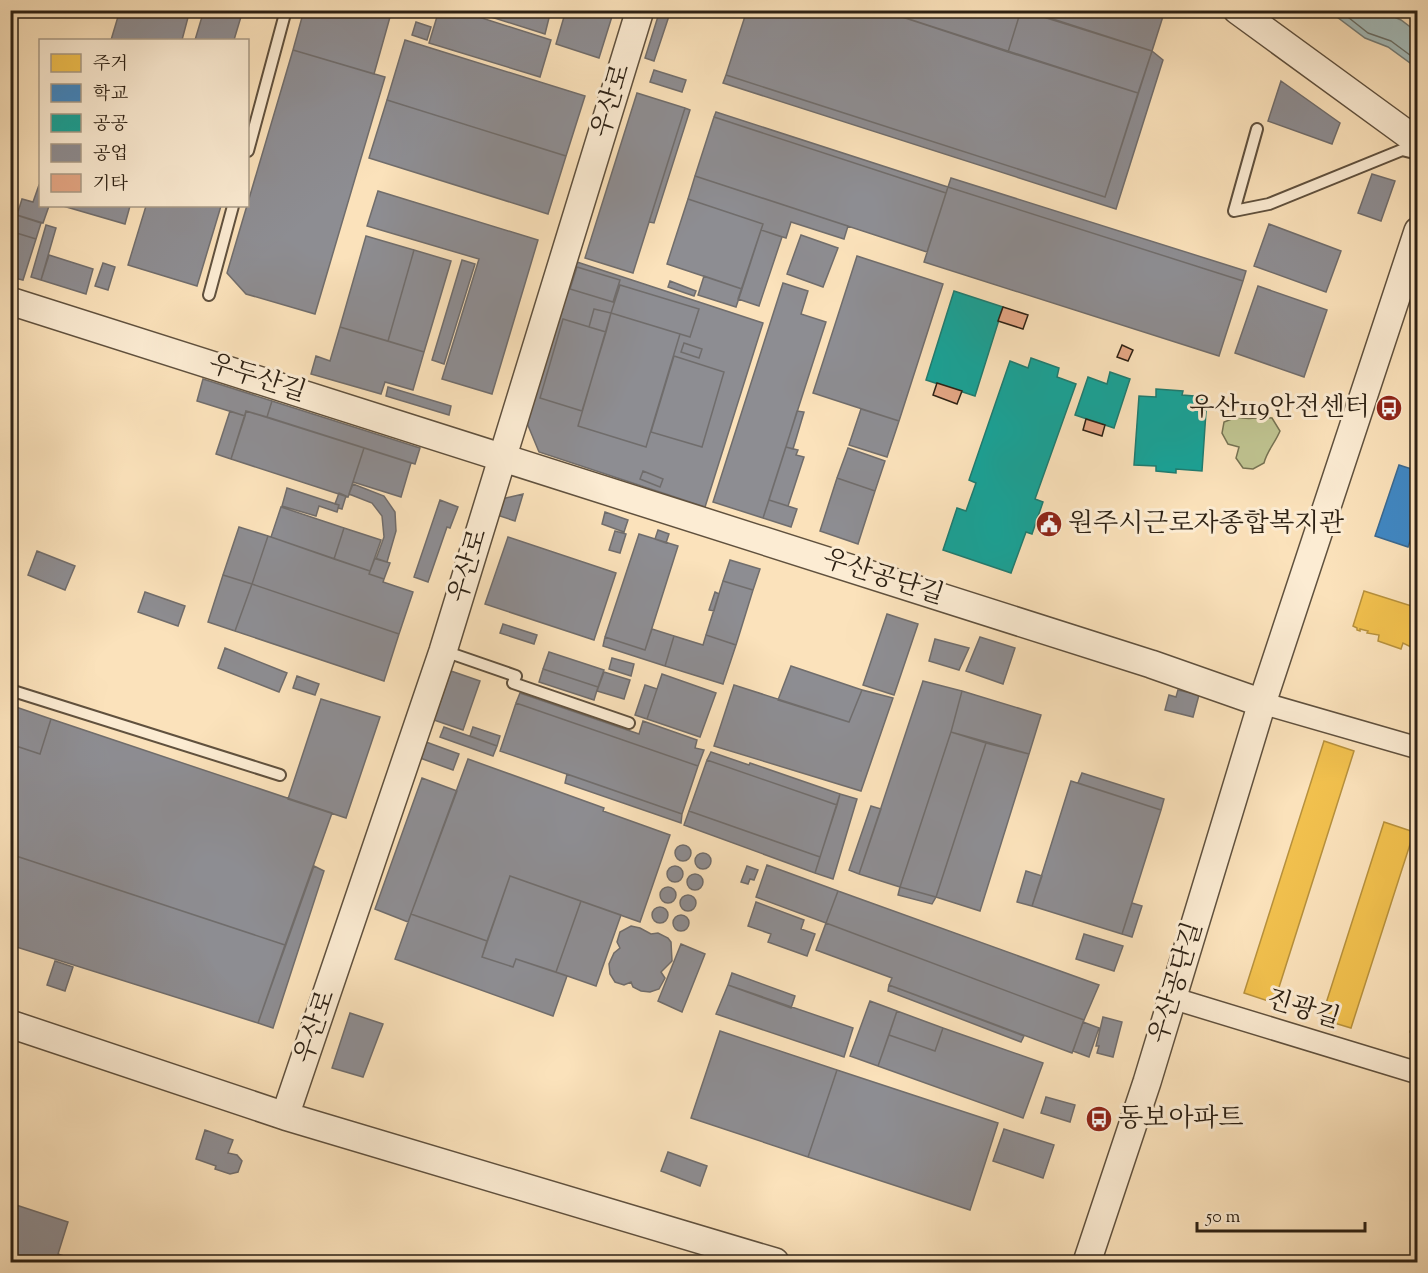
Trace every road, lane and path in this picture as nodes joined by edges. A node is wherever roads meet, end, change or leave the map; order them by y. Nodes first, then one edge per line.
1 (286, 10) edge
2 (640, 10) edge
3 (1237, 10) edge
4 (1257, 129) dead end
5 (1418, 142) edge
6 (249, 147) edge
7 (1418, 154) edge
8 (233, 207) edge
9 (1418, 231) edge
10 (209, 295) dead end
11 (10, 301) edge
12 (503, 456) junction
13 (443, 651) junction
14 (10, 690) edge
15 (1262, 703) junction
16 (629, 723) dead end
17 (1418, 748) edge
18 (280, 775) dead end
19 (1172, 998) junction
20 (10, 1024) edge
21 (1418, 1073) edge
22 (285, 1116) junction
23 (775, 1263) edge
24 (1087, 1263) edge

1 - 6 lane
2 - 12 street, 우산로
3 - 5 street
4 - 7 lane
8 - 10 lane
9 - 15 street, 우산공단길
11 - 12 street, 우두산길
12 - 13 street, 우산로
12 - 15 street, 우산공단길
13 - 16 lane
13 - 22 street, 우산로
14 - 18 lane
15 - 17 street
15 - 19 street, 우산공단길
19 - 21 street, 진광길
19 - 24 street, 우산공단길
20 - 22 street
22 - 23 street

